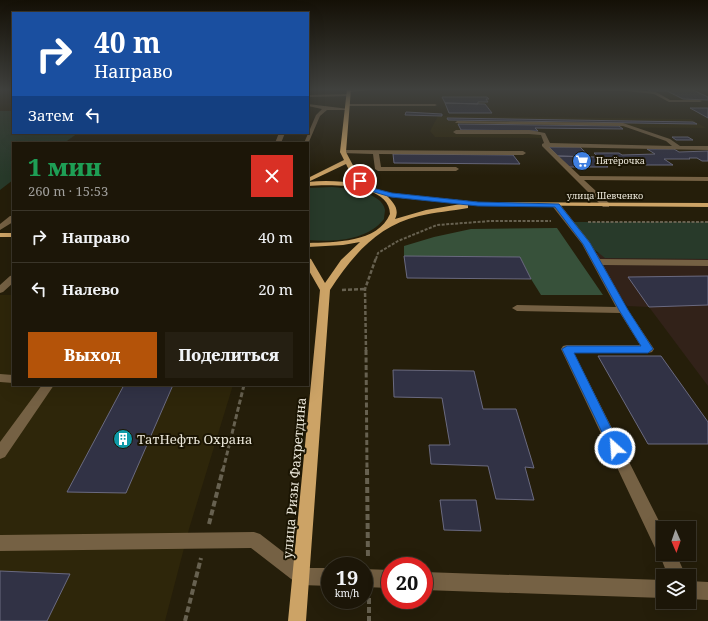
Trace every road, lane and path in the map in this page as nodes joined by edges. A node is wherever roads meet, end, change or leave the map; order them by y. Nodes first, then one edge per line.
1 (315, 118) edge
2 (346, 118) edge
3 (457, 122) dead end
4 (456, 132) dead end
5 (306, 142) edge
6 (548, 145) junction
7 (678, 147) junction
8 (708, 148) edge
9 (343, 152) junction
10 (376, 152) junction
11 (523, 153) dead end
12 (348, 161) junction
13 (456, 169) dead end
14 (577, 178) junction
15 (708, 179) edge
16 (309, 180) edge
17 (309, 184) edge
18 (366, 188) junction
19 (375, 191) junction
20 (478, 204) junction
21 (556, 205) junction
22 (606, 205) junction
23 (708, 206) edge
24 (12, 219) edge
25 (570, 222) junction
26 (708, 222) edge
27 (389, 224) junction
28 (0, 228) edge
29 (0, 235) edge
30 (12, 235) edge
31 (371, 236) junction
32 (309, 245) edge
33 (309, 262) edge
34 (597, 262) junction
35 (708, 263) edge
36 (12, 279) edge
37 (0, 290) edge
38 (325, 290) junction
39 (517, 308) dead end
40 (623, 310) junction
41 (0, 378) edge
42 (12, 379) edge
43 (47, 386) edge
44 (244, 386) edge
45 (0, 453) edge
46 (656, 532) edge
47 (205, 541) junction
48 (0, 543) edge
49 (366, 557) edge
50 (301, 576) junction
51 (321, 577) edge
52 (433, 581) edge
53 (656, 589) edge
54 (696, 590) edge
55 (708, 591) edge
56 (368, 609) edge
57 (185, 621) edge
58 (297, 621) edge
59 (369, 621) edge

1 - 5 street
2 - 9 main road
3 - 7 street
4 - 6 street
6 - 7 street
6 - 14 street
7 - 8 street
9 - 10 street
9 - 12 main road
10 - 11 street
10 - 13 street
12 - 16 main road
12 - 18 main road
14 - 15 street
14 - 22 street
17 - 18 main road
18 - 19 main road
19 - 20 main road
19 - 27 main road
20 - 21 main road, улица Шевченко
20 - 27 main road
21 - 22 main road, улица Шевченко
21 - 25 street
22 - 23 main road, улица Шевченко
24 - 28 street
25 - 26 path
25 - 34 street
25 - 49 path
27 - 31 main road
29 - 30 main road
31 - 32 main road
31 - 38 main road
33 - 38 main road
34 - 35 street
34 - 40 street
36 - 37 street
38 - 50 main road, улица Ризы Фахретдина
39 - 40 street
40 - 46 street
41 - 42 street
43 - 45 street
44 - 47 path
47 - 48 street
47 - 50 street
47 - 57 path
50 - 51 street
50 - 58 main road, улица Ризы Фахретдина
52 - 53 street
54 - 55 street
56 - 59 path

